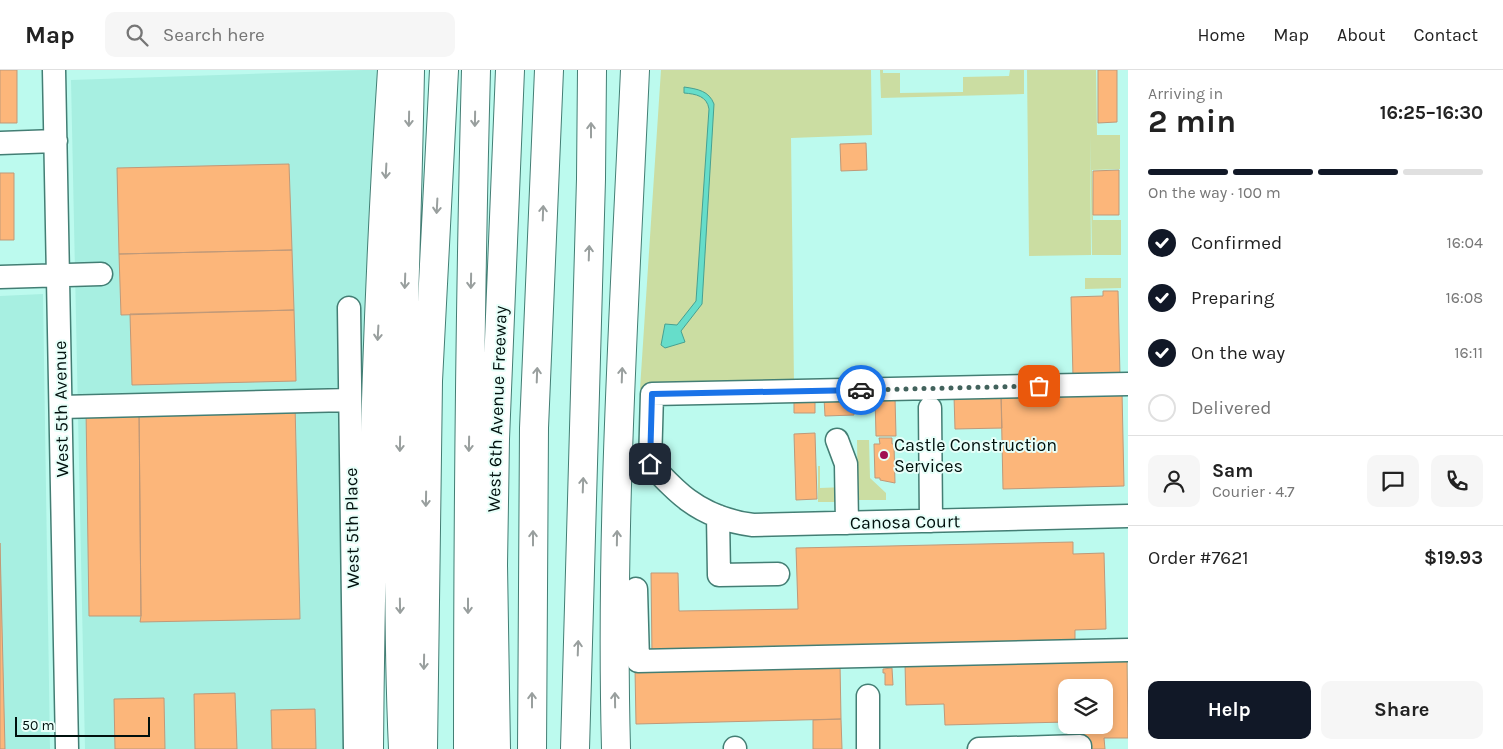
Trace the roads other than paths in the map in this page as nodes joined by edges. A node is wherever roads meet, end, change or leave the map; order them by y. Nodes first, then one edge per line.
1 (54, 70) edge
2 (392, 70) edge
3 (410, 70) edge
4 (444, 70) edge
5 (476, 70) edge
6 (510, 70) edge
7 (549, 70) edge
8 (592, 70) edge
9 (631, 70) edge
10 (635, 70) edge
11 (56, 141) junction
12 (0, 143) edge
13 (101, 274) dead end
14 (58, 275) junction
15 (0, 277) edge
16 (349, 308) dead end
17 (1128, 384) edge
18 (350, 400) junction
19 (61, 407) junction
20 (930, 408) dead end
21 (837, 440) dead end
22 (583, 459) junction
23 (718, 516) junction
24 (1128, 516) edge
25 (932, 521) junction
26 (847, 523) junction
27 (778, 574) dead end
28 (636, 589) dead end
29 (1128, 650) edge
30 (868, 696) dead end
31 (67, 749) edge
32 (355, 749) edge
33 (369, 749) edge
34 (403, 749) edge
35 (423, 749) edge
36 (468, 749) edge
37 (496, 749) edge
38 (532, 749) edge
39 (575, 749) edge
40 (616, 749) edge
41 (868, 749) edge
42 (978, 749) edge
43 (1080, 749) edge

1 - 11 street, West 5th Avenue
2 -> 33 highway
3 -> 34 highway
4 -> 35 highway
5 -> 36 highway
6 - 37 highway, West 6th Avenue Freeway
38 -> 7 highway
22 -> 8 highway
9 - 22 highway
40 -> 10 highway
11 - 12 street
11 - 14 street, West 5th Avenue
13 - 14 street
14 - 15 street
14 - 19 street, West 5th Avenue
16 - 18 street, West 5th Place
17 - 23 street, Canosa Court
18 - 19 street
18 - 32 street, West 5th Place
19 - 31 street, West 5th Avenue
20 - 25 street
21 - 26 street
39 -> 22 highway
23 - 26 street, Canosa Court
23 - 27 street
24 - 25 street, Canosa Court
25 - 26 street, Canosa Court
28 - 29 street
30 - 41 street
42 - 43 street

